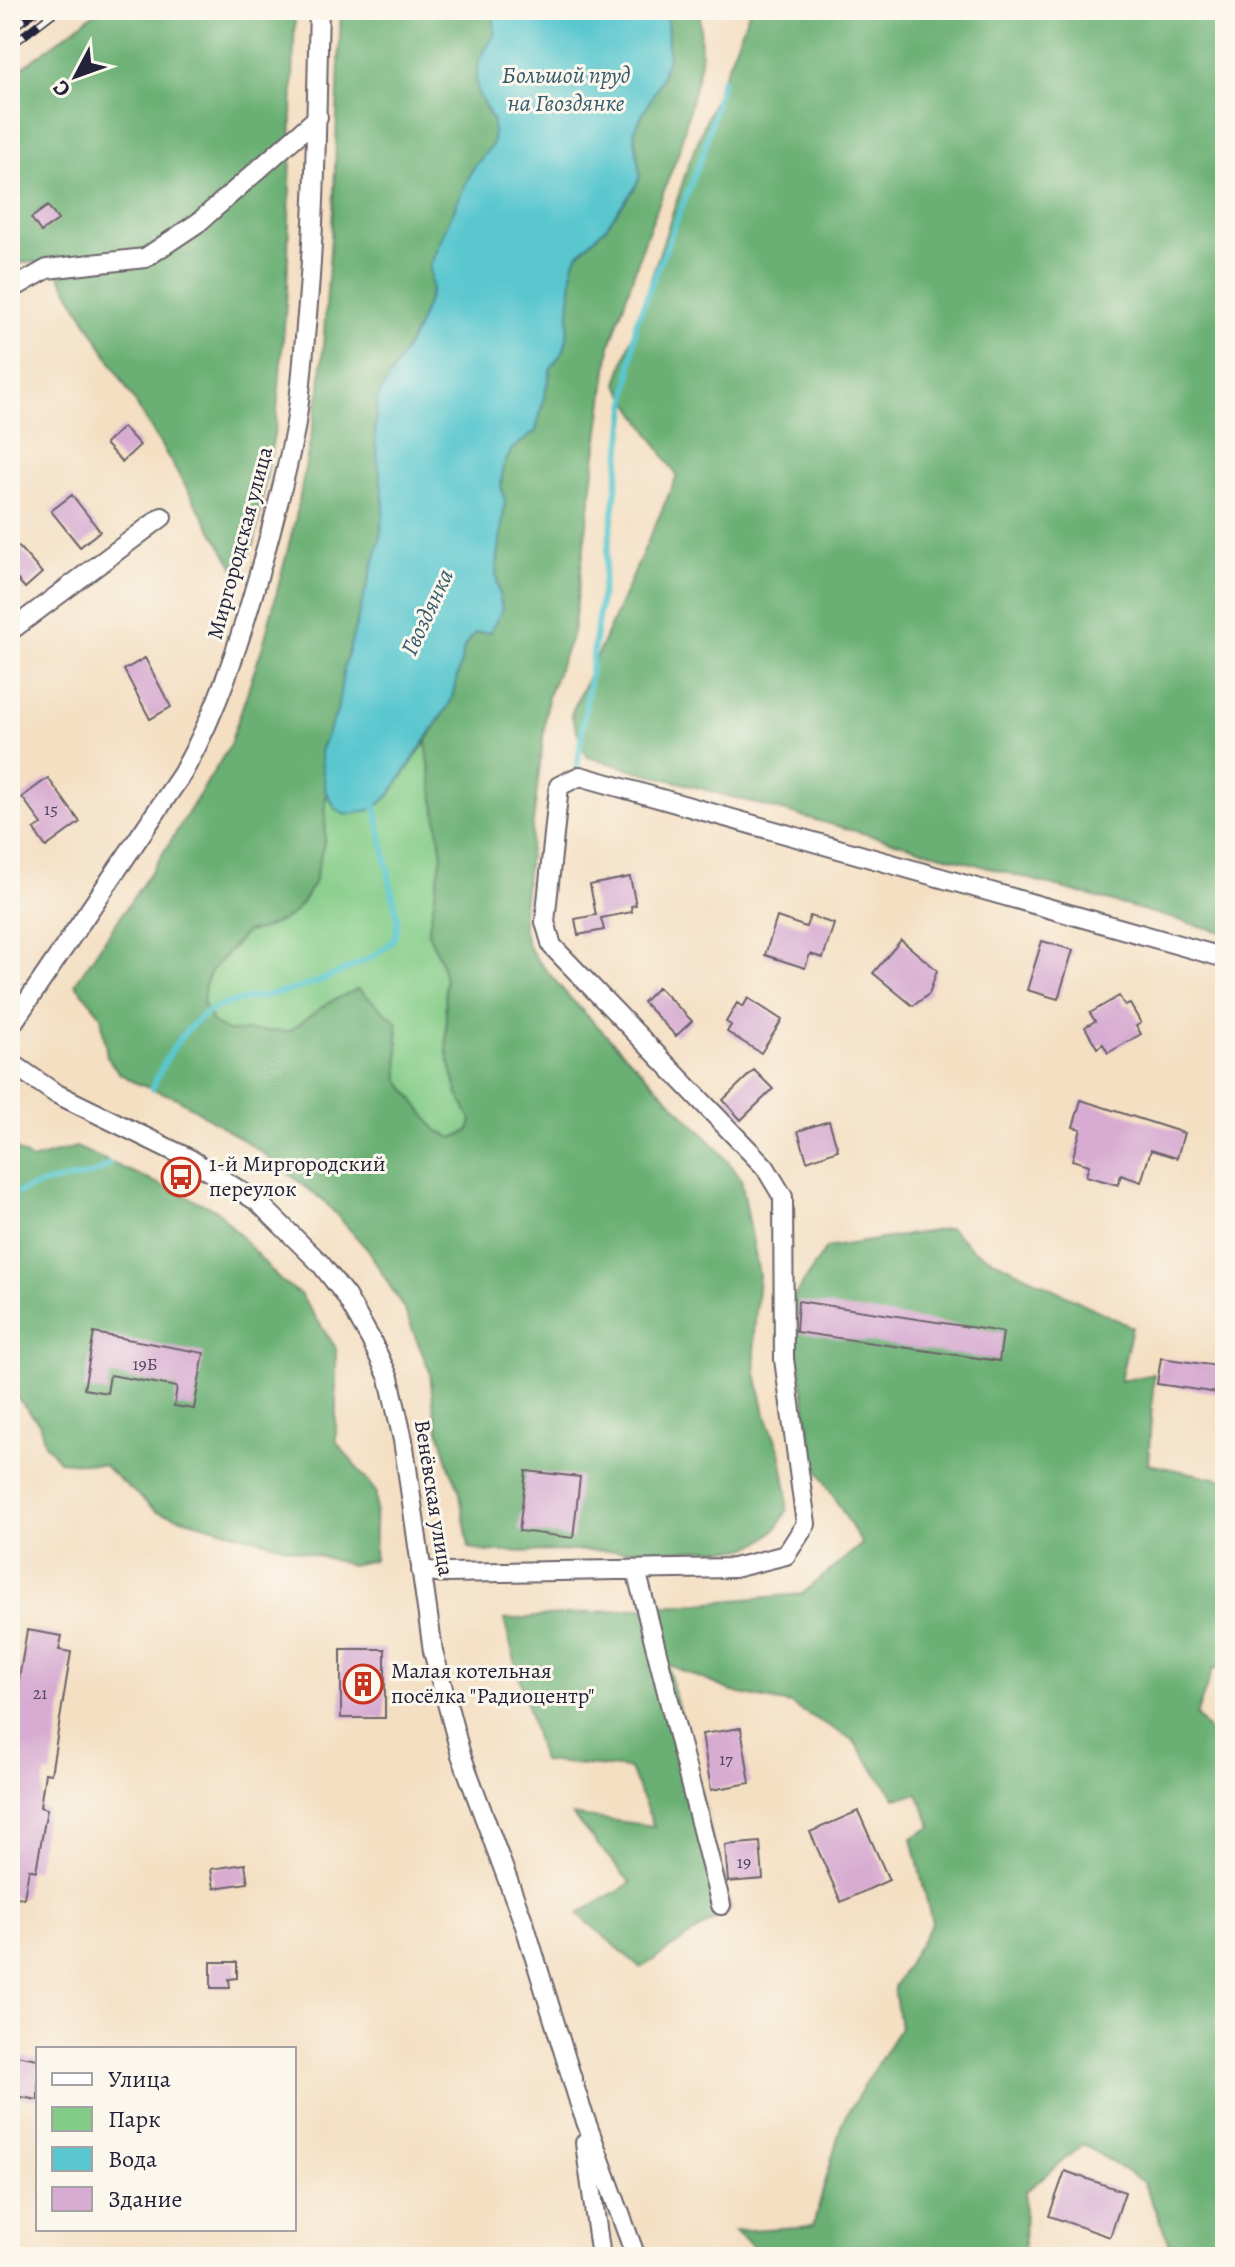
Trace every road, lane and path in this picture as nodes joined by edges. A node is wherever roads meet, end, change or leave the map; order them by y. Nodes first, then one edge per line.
1 (319, 10) edge
2 (318, 117) junction
3 (10, 290) edge
4 (162, 517) dead end
5 (10, 631) edge
6 (1225, 958) edge
7 (10, 1027) edge
8 (10, 1062) edge
9 (421, 1570) junction
10 (636, 1570) junction
11 (721, 1905) dead end
12 (581, 2108) junction
13 (601, 2257) edge
14 (636, 2257) edge

1 - 2 street, Миргородская улица
2 - 3 street
2 - 7 street, Миргородская улица
4 - 5 street
6 - 10 street
8 - 9 street, Венёвская улица
9 - 10 street
9 - 12 street, Венёвская улица
10 - 11 street
12 - 13 street, Венёвская улица
12 - 14 street, Венёвская улица

